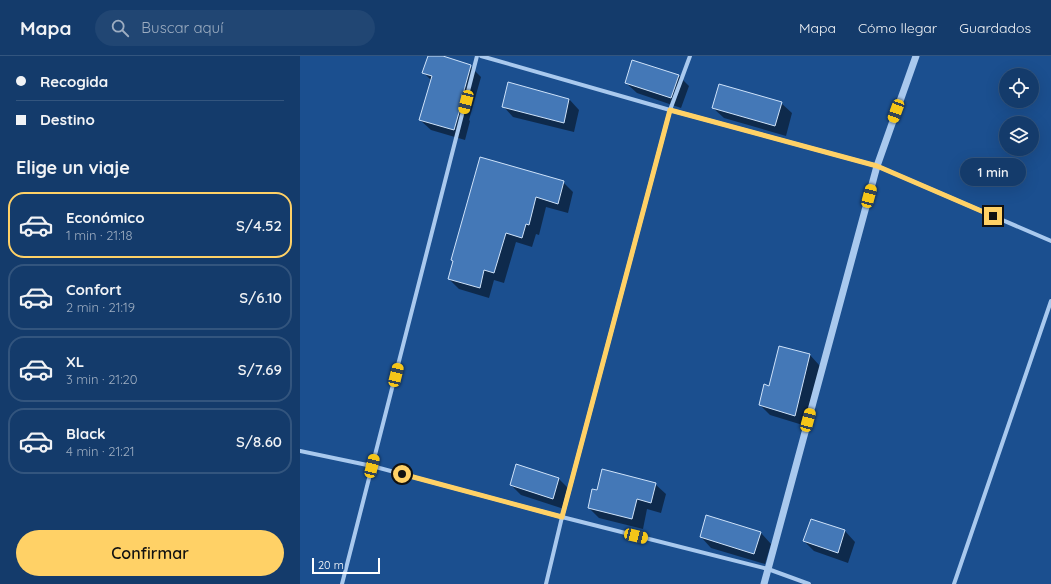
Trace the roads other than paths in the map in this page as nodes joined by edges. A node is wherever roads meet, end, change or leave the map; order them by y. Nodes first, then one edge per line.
1 (477, 56) edge
2 (481, 56) edge
3 (690, 56) edge
4 (916, 56) edge
5 (670, 110) junction
6 (877, 166) junction
7 (1051, 241) edge
8 (1051, 301) edge
9 (300, 451) edge
10 (372, 466) junction
11 (562, 517) junction
12 (768, 569) junction
13 (342, 584) edge
14 (546, 584) edge
15 (764, 584) edge
16 (809, 584) edge
17 (954, 584) edge

1 - 10 street
2 - 5 street
3 - 5 street
4 - 6 street
5 - 6 street
5 - 11 street
6 - 7 street
6 - 12 street
8 - 17 street
9 - 10 street
10 - 11 street
10 - 13 street
11 - 12 street
11 - 14 street
12 - 15 street
12 - 16 street

